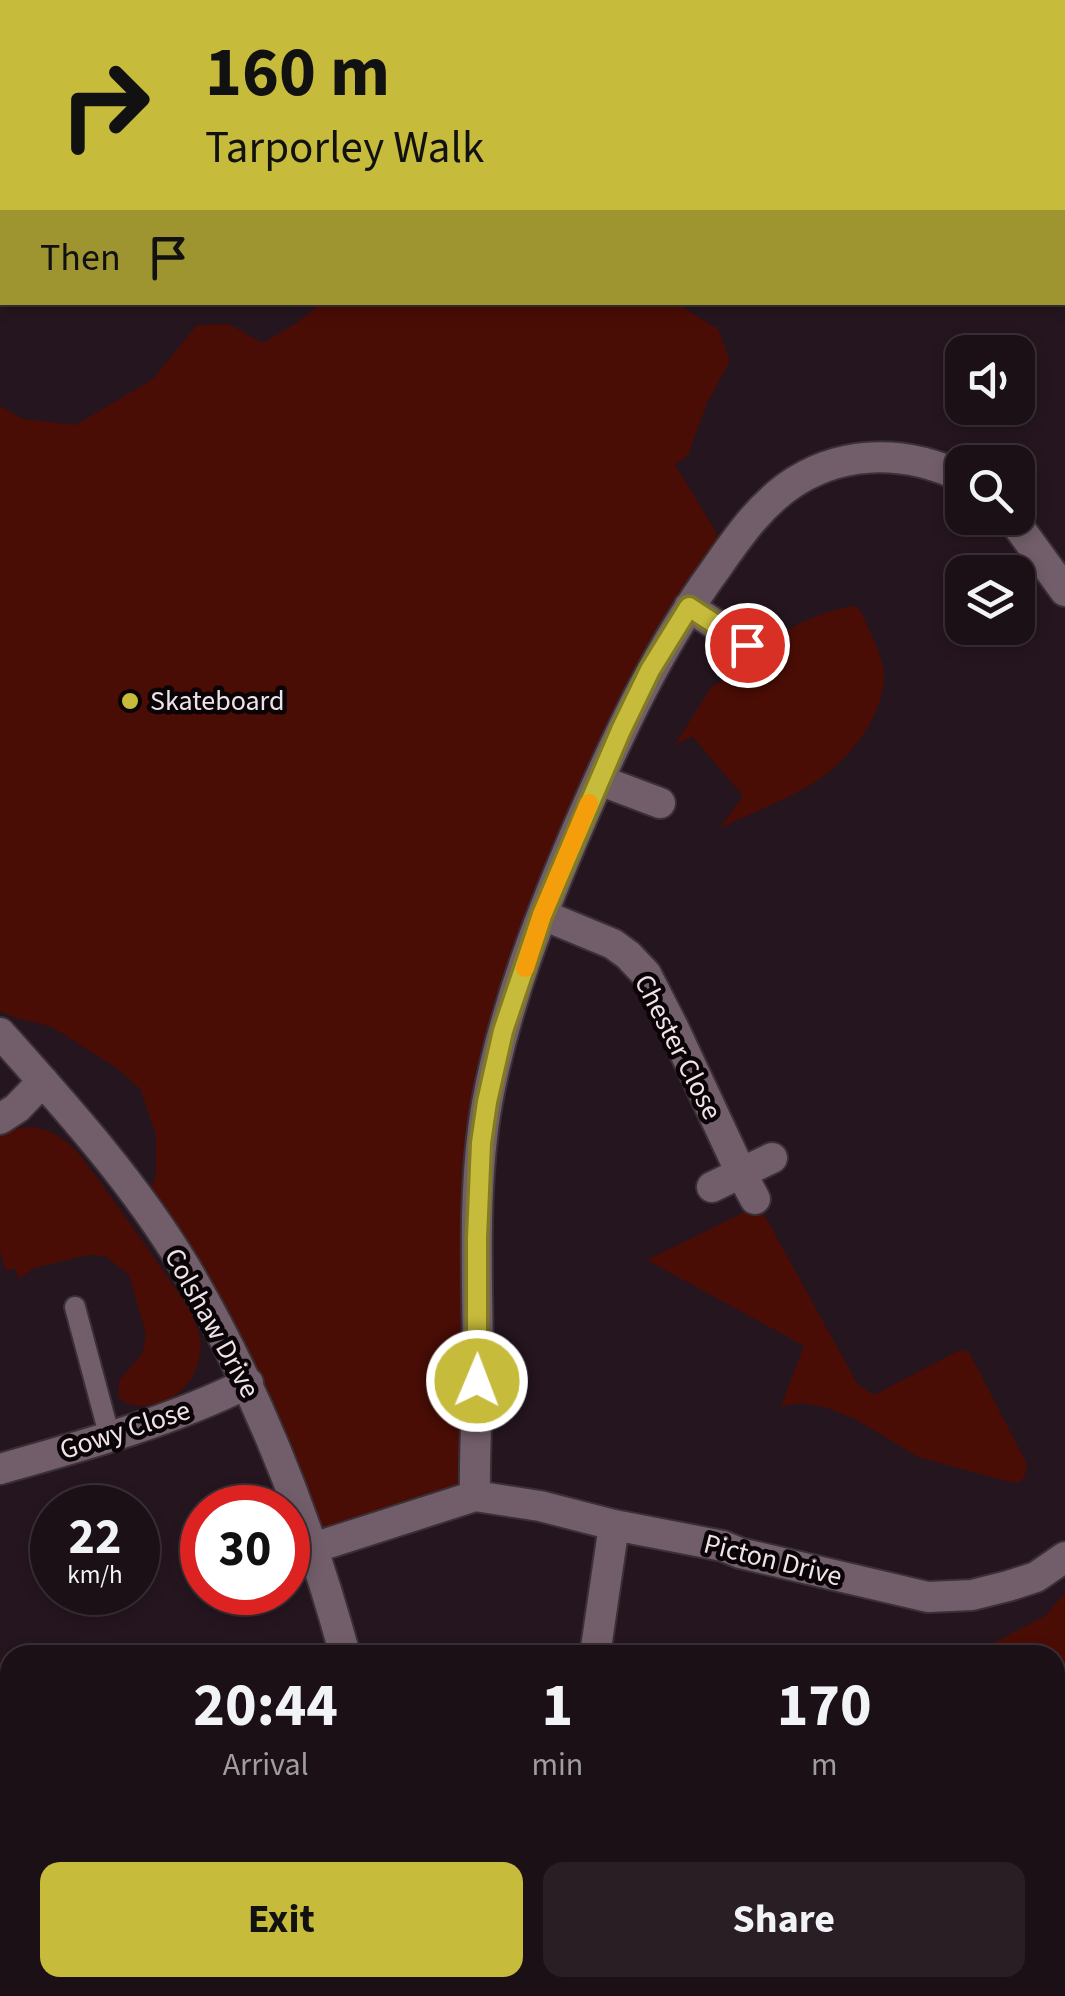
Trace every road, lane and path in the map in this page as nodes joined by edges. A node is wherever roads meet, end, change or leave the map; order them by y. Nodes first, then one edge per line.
1 (945, 470) edge
2 (1024, 535) edge
3 (1065, 591) edge
4 (689, 607) junction
5 (753, 648) dead end
6 (599, 780) junction
7 (660, 802) dead end
8 (542, 915) junction
9 (0, 1034) edge
10 (43, 1082) junction
11 (0, 1119) edge
12 (772, 1158) dead end
13 (748, 1186) junction
14 (712, 1187) dead end
15 (75, 1306) dead end
16 (248, 1383) junction
17 (110, 1438) junction
18 (0, 1470) edge
19 (474, 1496) junction
20 (614, 1525) junction
21 (312, 1548) junction
22 (1065, 1557) edge
23 (342, 1645) edge
24 (596, 1645) edge

1 - 4 street
2 - 3 street
4 - 5 street
4 - 6 street
6 - 7 street
6 - 8 street
8 - 13 street, Chester Close
8 - 19 street
9 - 10 street, Colshaw Drive
10 - 11 street
10 - 16 street, Colshaw Drive
12 - 13 street
13 - 14 street
15 - 17 lane
16 - 17 street, Gowy Close
16 - 21 street, Colshaw Drive
17 - 18 street, Gowy Close
19 - 20 street, Picton Drive
19 - 21 street, Picton Drive
20 - 22 street, Picton Drive
20 - 24 street
21 - 23 street, Colshaw Drive

